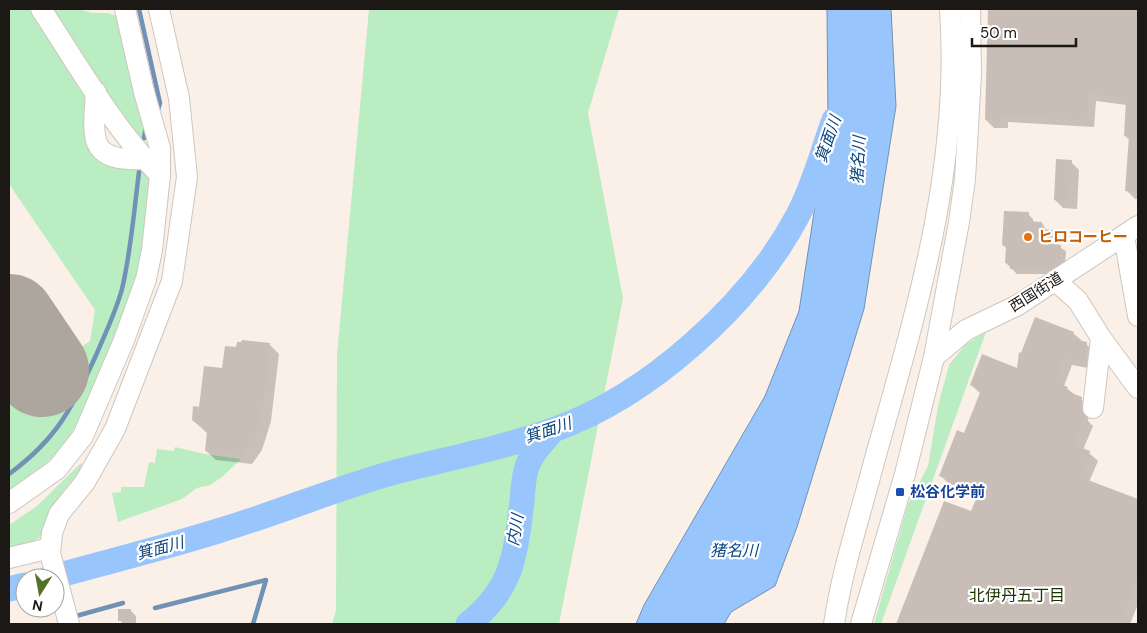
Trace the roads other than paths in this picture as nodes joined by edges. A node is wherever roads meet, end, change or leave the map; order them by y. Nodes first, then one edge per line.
1 (41, 9) edge
2 (125, 9) edge
3 (159, 9) edge
4 (950, 9) edge
5 (970, 9) edge
6 (96, 92) junction
7 (145, 159) junction
8 (160, 175) junction
9 (1131, 231) edge
10 (1056, 281) junction
11 (944, 303) junction
12 (1138, 316) edge
13 (966, 330) junction
14 (1101, 338) junction
15 (934, 357) junction
16 (1138, 388) edge
17 (1093, 408) dead end
18 (9, 503) edge
19 (50, 551) junction
20 (9, 558) edge
21 (70, 624) edge
22 (834, 624) edge
23 (862, 624) edge

1 - 6 street
2 - 8 street
3 - 19 street
4 - 22 street
5 - 11 street
6 - 7 street
6 - 7 street
7 - 8 street
8 - 18 street
9 - 10 street, 西国街道
9 - 12 street
10 - 13 street, 西国街道
10 - 14 street
11 - 13 street
11 - 15 street
13 - 15 street, 西国街道
14 - 16 street
14 - 17 street
15 - 23 street
19 - 20 street
19 - 21 street

